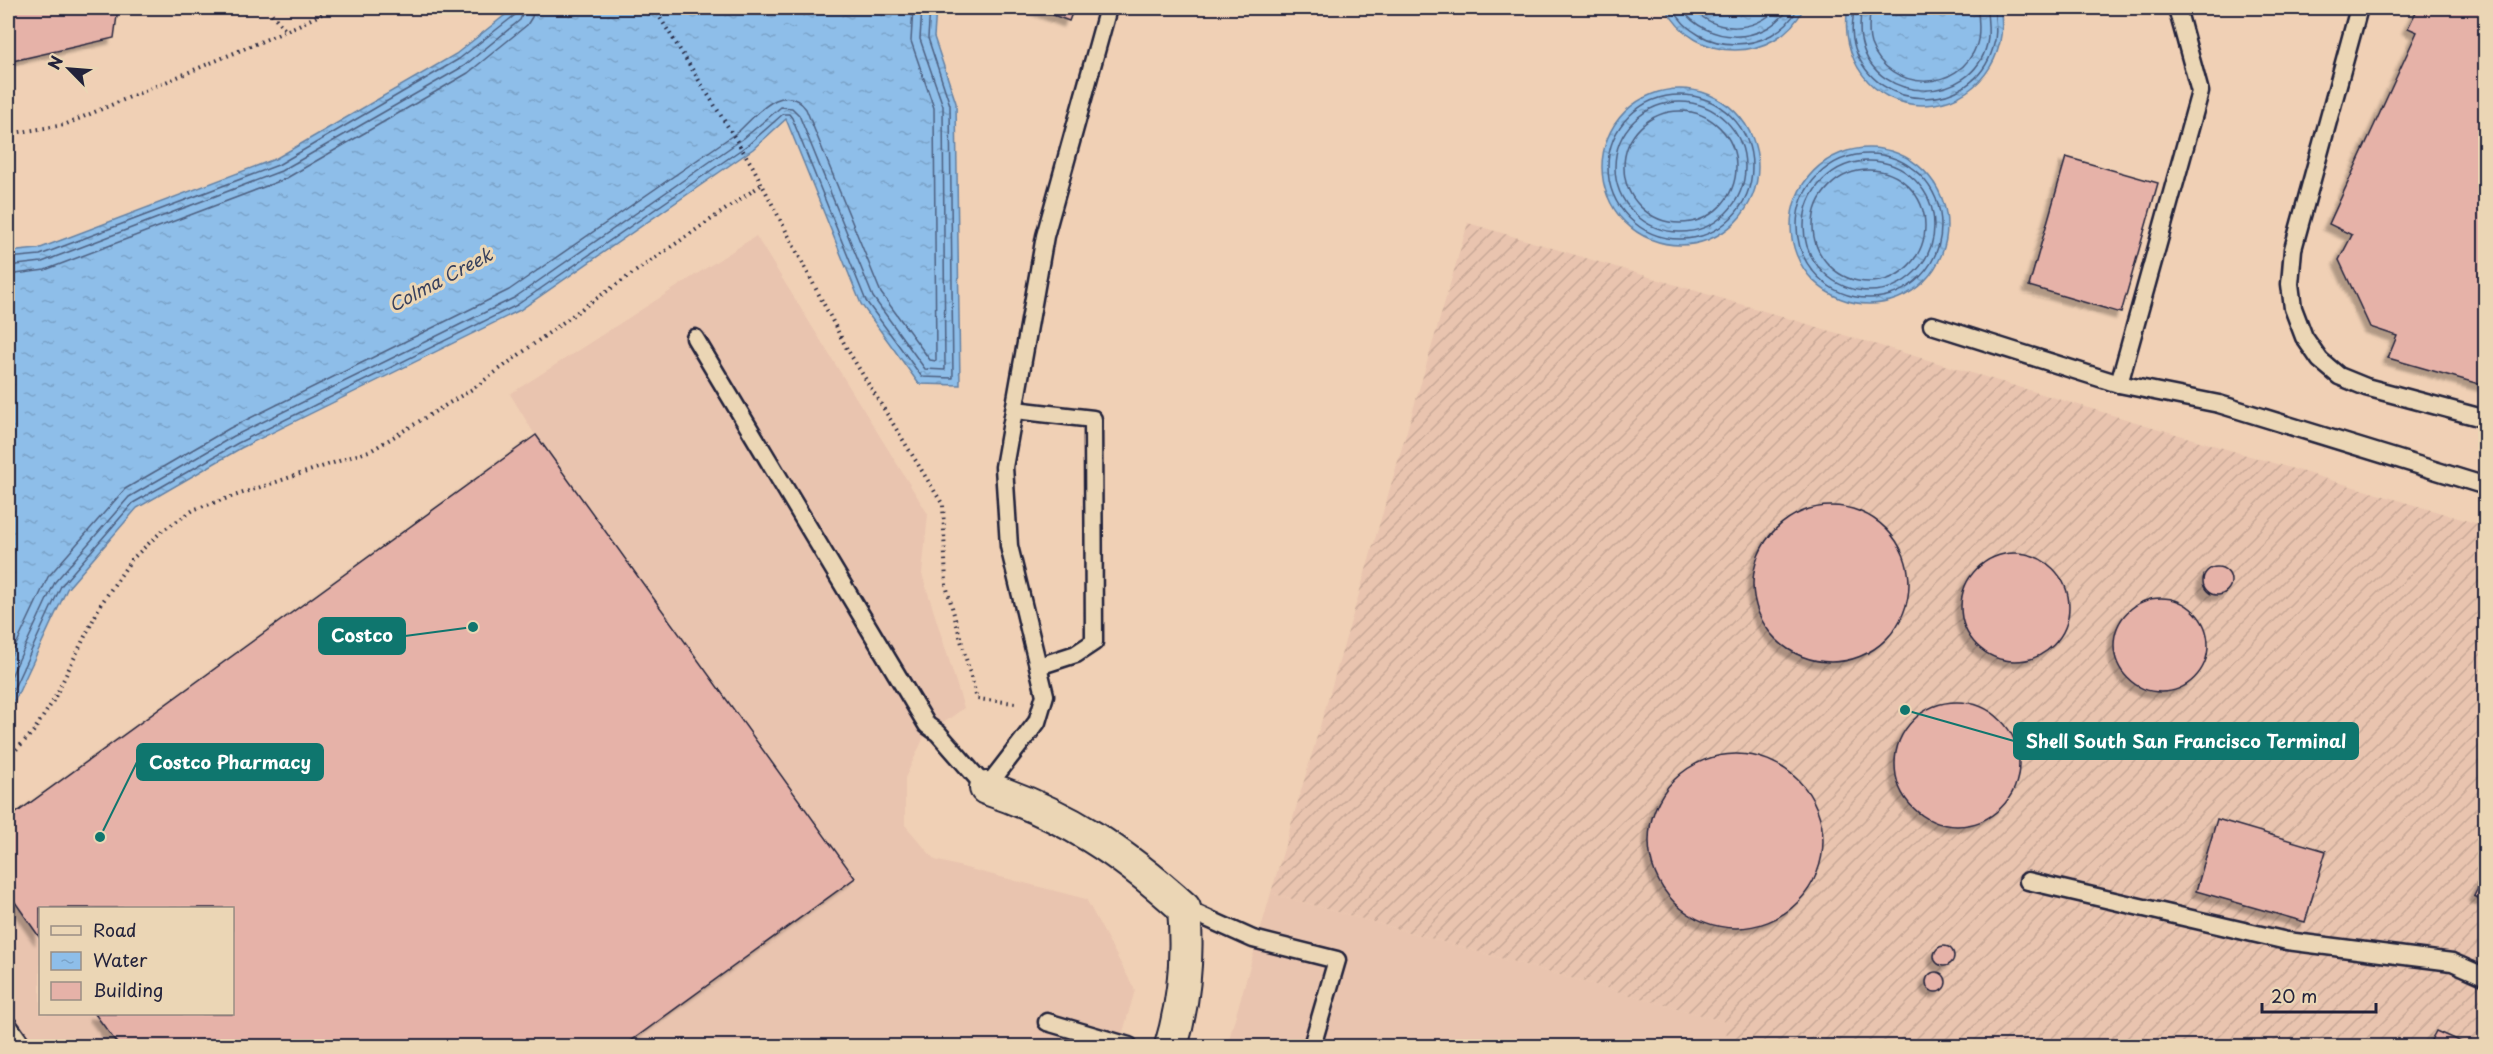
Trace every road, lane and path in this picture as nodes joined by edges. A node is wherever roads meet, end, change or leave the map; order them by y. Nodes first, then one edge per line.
1 (334, 8) edge
2 (654, 8) edge
3 (1108, 8) edge
4 (2176, 8) edge
5 (2359, 8) edge
6 (268, 9) dead end
7 (286, 31) junction
8 (8, 134) edge
9 (761, 185) junction
10 (1932, 325) dead end
11 (695, 338) dead end
12 (2119, 384) junction
13 (1015, 410) junction
14 (2486, 419) edge
15 (2486, 486) edge
16 (1040, 666) junction
17 (1021, 704) dead end
18 (8, 758) edge
19 (986, 788) junction
20 (2028, 881) dead end
21 (1184, 908) junction
22 (2486, 977) edge
23 (1047, 1022) dead end
24 (8, 1025) edge
25 (23, 1047) edge
26 (1130, 1047) edge
27 (1171, 1047) edge
28 (1312, 1047) edge

1 - 7 path
2 - 9 path
3 - 13 lane
4 - 12 lane
5 - 14 lane
6 - 7 path
7 - 8 path
9 - 17 path
9 - 18 path
10 - 12 lane
11 - 19 lane
12 - 15 lane
13 - 16 lane
13 - 16 lane
16 - 19 lane
19 - 21 street
20 - 22 lane
21 - 27 street
21 - 28 lane
23 - 26 lane
24 - 25 lane

